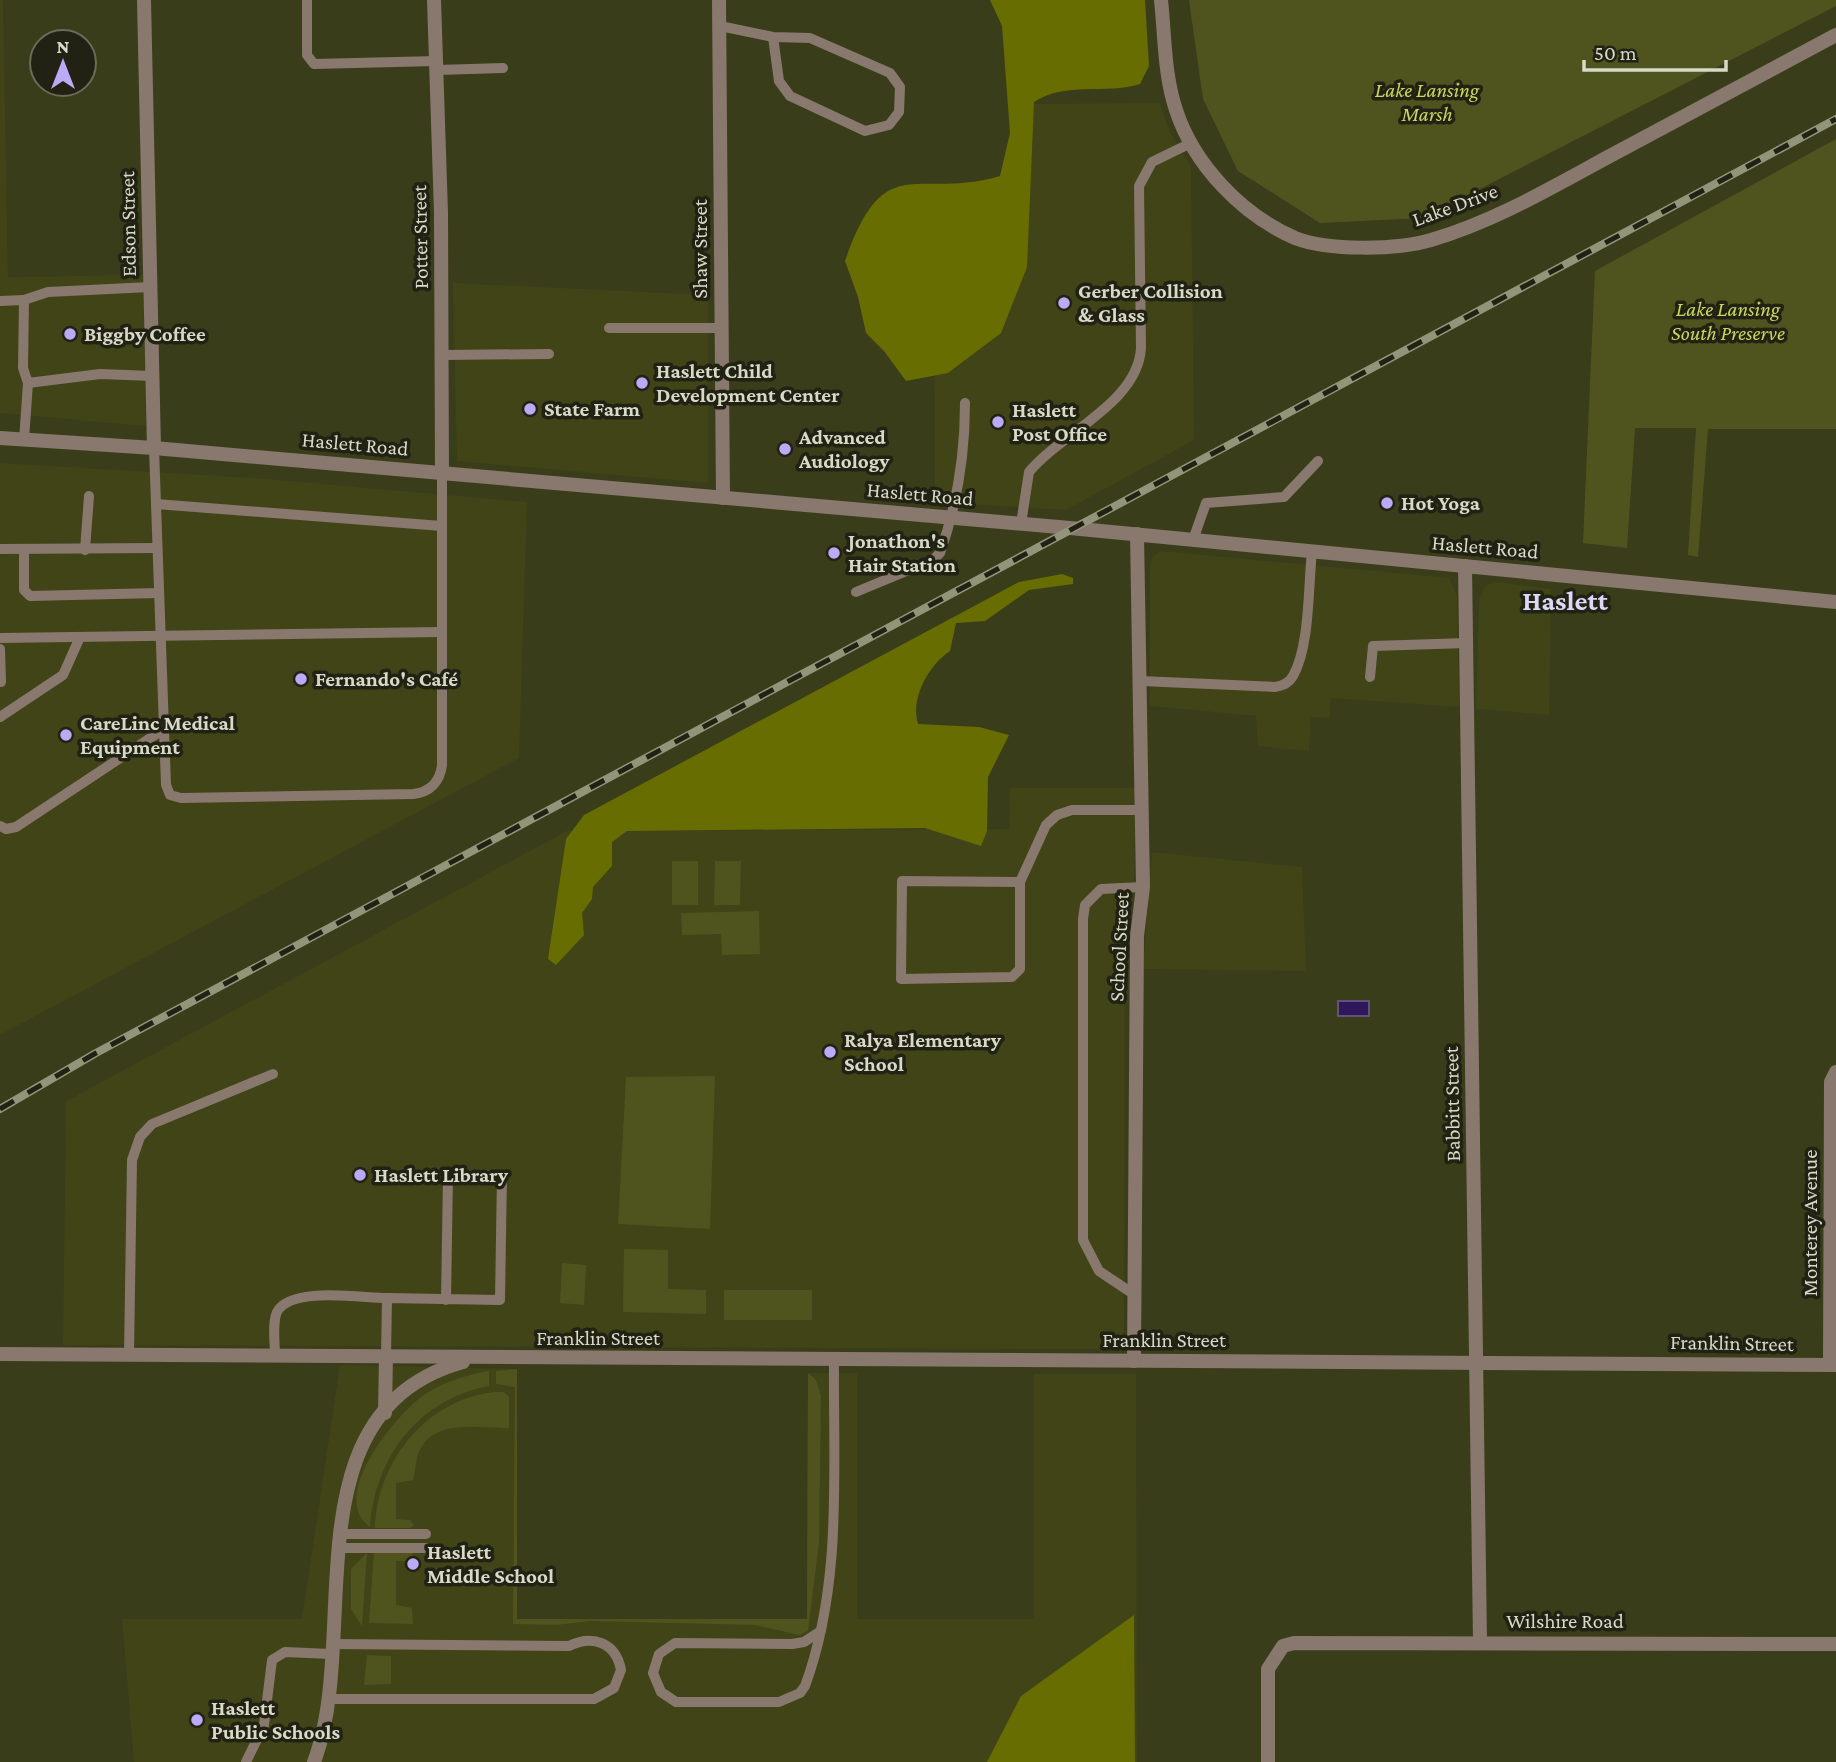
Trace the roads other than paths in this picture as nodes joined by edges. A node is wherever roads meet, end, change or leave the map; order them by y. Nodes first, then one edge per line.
1 (144, 0) edge
2 (307, 0) edge
3 (433, 0) edge
4 (719, 0) edge
5 (1161, 0) edge
6 (720, 26) junction
7 (1836, 35) edge
8 (773, 37) junction
9 (437, 65) junction
10 (503, 68) dead end
11 (1191, 143) junction
12 (150, 287) junction
13 (0, 300) edge
14 (24, 300) junction
15 (609, 328) dead end
16 (722, 328) junction
17 (550, 354) dead end
18 (443, 355) junction
19 (152, 376) junction
20 (28, 383) junction
21 (965, 403) dead end
22 (0, 438) edge
23 (24, 440) junction
24 (154, 448) junction
25 (1318, 461) dead end
26 (442, 473) junction
27 (89, 496) dead end
28 (723, 498) junction
29 (156, 504) junction
30 (950, 517) junction
31 (1021, 524) junction
32 (442, 526) junction
33 (1137, 534) junction
34 (1193, 540) junction
35 (158, 548) junction
36 (0, 549) edge
37 (85, 550) junction
38 (24, 551) junction
39 (1312, 552) junction
40 (1465, 566) junction
41 (856, 592) dead end
42 (159, 593) junction
43 (1836, 602) edge
44 (442, 632) junction
45 (160, 636) junction
46 (80, 637) junction
47 (0, 638) edge
48 (1467, 643) junction
49 (0, 649) edge
50 (1370, 677) dead end
51 (1141, 681) junction
52 (1, 682) edge
53 (0, 717) edge
54 (164, 729) junction
55 (1143, 810) junction
56 (0, 826) edge
57 (1020, 882) junction
58 (1143, 887) junction
59 (273, 1074) dead end
60 (1834, 1077) edge
61 (1135, 1295) junction
62 (387, 1298) junction
63 (446, 1300) junction
64 (0, 1354) edge
65 (129, 1355) junction
66 (275, 1356) junction
67 (386, 1356) junction
68 (493, 1358) junction
69 (834, 1361) junction
70 (1134, 1361) junction
71 (1475, 1361) junction
72 (1833, 1365) edge
73 (385, 1413) junction
74 (426, 1534) dead end
75 (339, 1541) junction
76 (426, 1548) dead end
77 (821, 1631) junction
78 (1480, 1642) junction
79 (1836, 1644) edge
80 (331, 1649) junction
81 (328, 1699) junction
82 (246, 1762) edge
83 (314, 1762) edge
84 (1268, 1762) edge

1 - 12 street, Edson Street
2 - 9 lane
3 - 9 street, Potter Street
4 - 6 street, Shaw Street
5 - 11 street, Lake Drive
6 - 8 lane
6 - 16 street, Shaw Street
7 - 11 street, Lake Drive
8 - 8 lane
9 - 10 lane
9 - 18 street, Potter Street
11 - 31 lane
12 - 14 lane
12 - 19 street, Edson Street
13 - 14 lane
14 - 20 lane
15 - 16 lane
16 - 28 street, Shaw Street
17 - 18 lane
18 - 26 street, Potter Street
19 - 20 lane
19 - 24 street, Edson Street
20 - 23 lane
21 - 30 lane
22 - 23 street, Haslett Road
23 - 24 street, Haslett Road
24 - 26 street, Haslett Road
24 - 29 lane
25 - 34 lane
26 - 28 street, Haslett Road
26 - 32 lane
27 - 37 lane
28 - 30 street, Haslett Road
29 - 32 lane
29 - 35 lane
30 - 31 street, Haslett Road
30 - 41 lane
31 - 33 street, Haslett Road
32 - 44 lane
33 - 34 street, Haslett Road
33 - 51 street, School Street
34 - 39 street, Haslett Road
35 - 37 lane
35 - 42 lane
36 - 38 lane
37 - 38 lane
38 - 42 lane
39 - 40 street, Haslett Road
39 - 51 lane
40 - 43 street, Haslett Road
40 - 48 street, Babbitt Street
42 - 45 lane
44 - 45 lane
44 - 54 lane
45 - 46 lane
45 - 54 lane
46 - 47 lane
46 - 53 lane
48 - 50 lane
48 - 71 street, Babbitt Street
49 - 52 lane
51 - 55 street, School Street
54 - 56 lane
55 - 57 lane
55 - 58 street, School Street
57 - 57 lane
58 - 61 street, School Street
58 - 61 lane
59 - 65 lane
60 - 72 street, Monterey Avenue
61 - 70 street, School Street
62 - 63 lane
62 - 66 lane
62 - 67 lane
63 - 63 lane
64 - 65 street, Franklin Street
65 - 66 street, Franklin Street
66 - 67 street, Franklin Street
67 - 68 street, Franklin Street
67 - 73 street
68 - 69 street, Franklin Street
68 - 73 street, Franklin Street
69 - 70 street, Franklin Street
69 - 77 lane
70 - 71 street, Franklin Street
71 - 72 street, Franklin Street
71 - 78 street, Babbitt Street
73 - 75 street, Franklin Street
74 - 75 lane
75 - 76 lane
75 - 80 street, Franklin Street
77 - 77 lane
78 - 79 street, Wilshire Road
78 - 84 street, Wilshire Road
80 - 81 street, Franklin Street
80 - 81 lane
80 - 82 lane
81 - 83 street, Franklin Street

